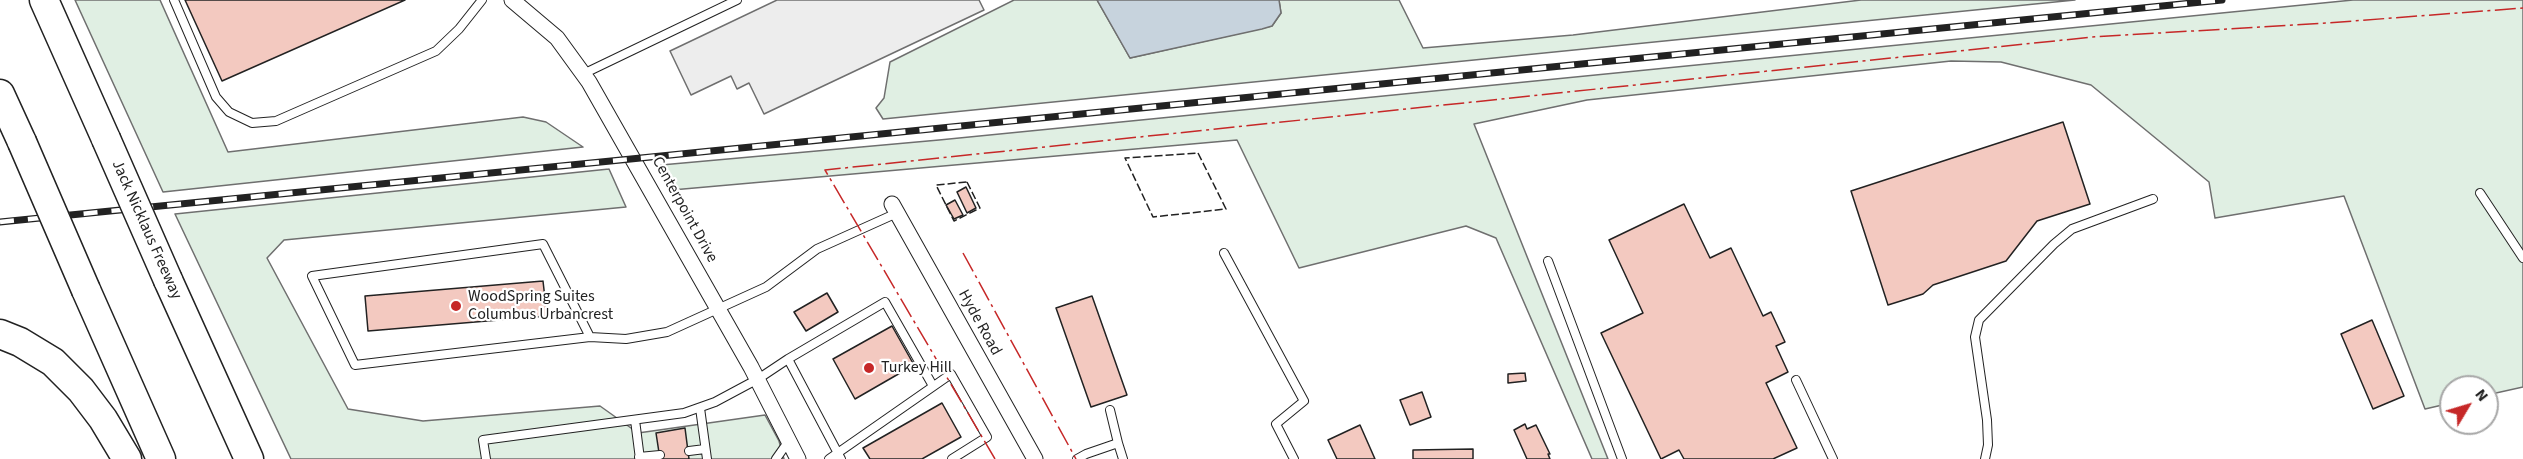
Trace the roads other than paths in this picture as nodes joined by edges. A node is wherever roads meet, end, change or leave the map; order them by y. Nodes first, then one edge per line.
1 (44, 0) edge
2 (174, 0) edge
3 (483, 0) edge
4 (512, 0) edge
5 (737, 0) edge
6 (584, 74) junction
7 (0, 94) edge
8 (2480, 194) dead end
9 (2153, 199) dead end
10 (895, 208) joint
11 (1224, 253) dead end
12 (2523, 258) edge
13 (1548, 261) dead end
14 (719, 308) junction
15 (0, 334) edge
16 (590, 337) junction
17 (788, 359) junction
18 (758, 379) junction
19 (1796, 380) dead end
20 (933, 386) junction
21 (699, 408) junction
22 (1110, 410) dead end
23 (634, 420) junction
24 (789, 440) junction
25 (1118, 443) junction
26 (705, 449) junction
27 (689, 451) dead end
28 (660, 455) dead end
29 (839, 456) edge
30 (640, 458) edge
31 (127, 459) edge
32 (161, 459) edge
33 (249, 459) edge
34 (486, 459) edge
35 (707, 459) edge
36 (776, 459) edge
37 (798, 459) edge
38 (829, 459) edge
39 (951, 459) edge
40 (1035, 459) edge
41 (1077, 459) edge
42 (1123, 459) edge
43 (1294, 459) edge
44 (1622, 459) edge
45 (1833, 459) edge
46 (1985, 459) edge

1 - 33 highway, Jack Nicklaus Freeway, bridge
2 - 3 lane
4 - 6 street, Centerpoint Drive
5 - 6 lane
6 - 14 street, Centerpoint Drive
7 - 32 highway, bridge
8 - 12 lane
9 - 46 lane
10 - 14 lane
10 - 40 street, Hyde Road
11 - 43 lane
13 - 44 lane
14 - 16 lane
14 - 18 street, Centerpoint Drive
15 - 31 highway
16 - 16 lane
17 - 18 lane
17 - 20 lane
17 - 29 lane
18 - 21 lane
18 - 24 street, Centerpoint Drive
19 - 45 lane
20 - 29 lane
20 - 39 lane
21 - 23 lane
21 - 26 lane
22 - 25 lane
23 - 30 lane
23 - 34 lane
24 - 36 lane
24 - 37 street, Centerpoint Drive
25 - 41 lane
25 - 42 lane
26 - 27 lane
26 - 35 lane
28 - 30 lane
29 - 38 lane

